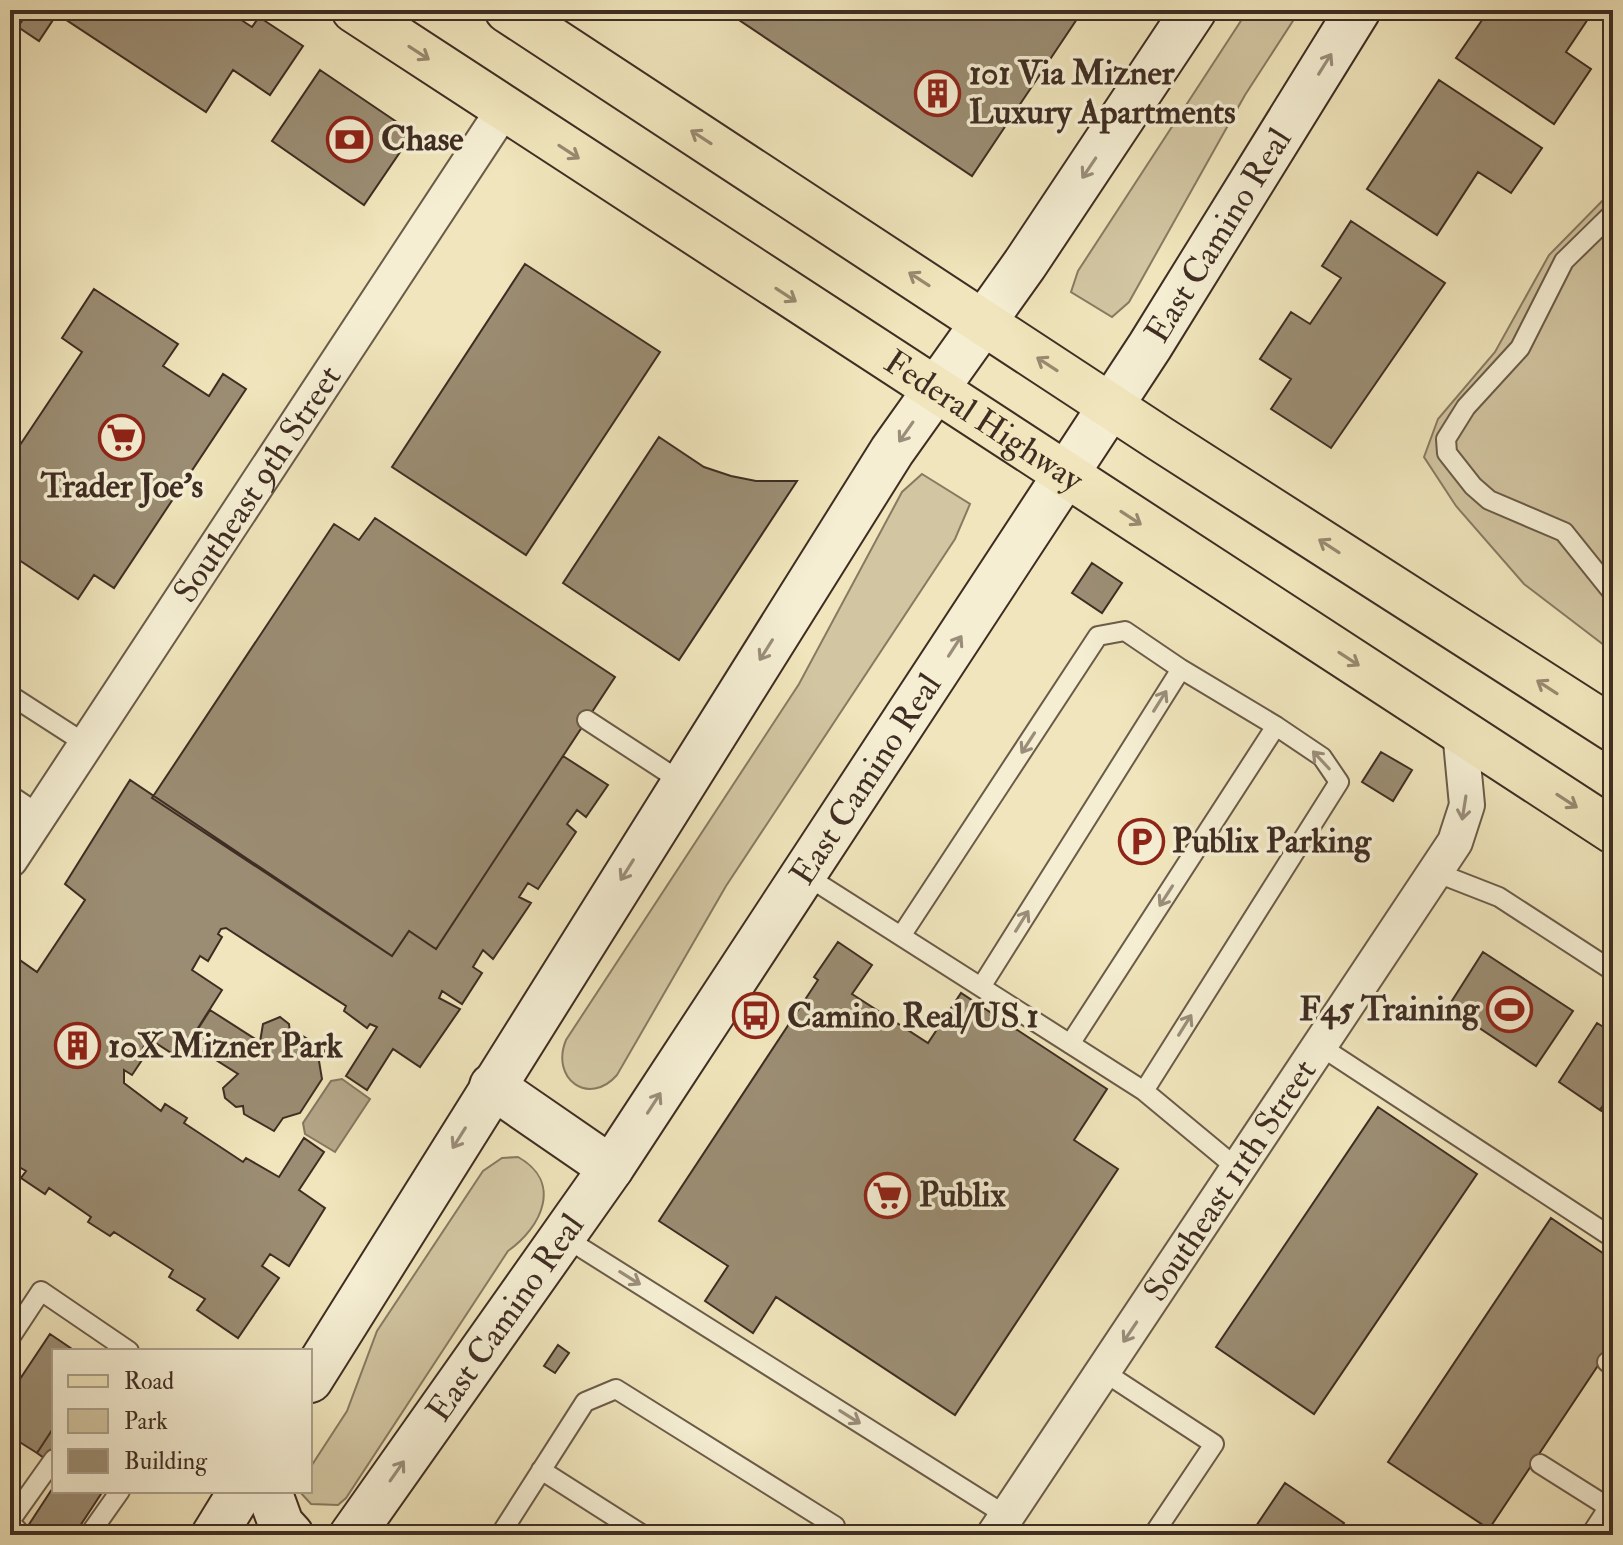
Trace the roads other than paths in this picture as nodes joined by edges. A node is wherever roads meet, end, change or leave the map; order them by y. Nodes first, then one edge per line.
1 (354, 10) edge
2 (507, 10) edge
3 (1194, 10) edge
4 (1358, 10) edge
5 (504, 109) junction
6 (1613, 213) edge
7 (984, 322) junction
8 (935, 392) junction
9 (1111, 406) junction
10 (1065, 476) junction
11 (1613, 593) edge
12 (1181, 669) junction
13 (10, 695) edge
14 (587, 720) dead end
15 (1276, 726) junction
16 (1613, 729) edge
17 (1460, 731) junction
18 (86, 744) junction
19 (682, 782) junction
20 (10, 795) edge
21 (40, 815) junction
22 (1613, 831) edge
23 (10, 860) edge
24 (1435, 872) junction
25 (805, 875) junction
26 (901, 936) junction
27 (1613, 971) edge
28 (981, 987) junction
29 (1070, 1044) junction
30 (1320, 1046) junction
31 (492, 1086) junction
32 (1144, 1091) junction
33 (611, 1168) junction
34 (1238, 1169) junction
35 (564, 1237) junction
36 (1613, 1238) edge
37 (10, 1338) edge
38 (126, 1349) edge
39 (1104, 1372) junction
40 (312, 1377) edge
41 (1540, 1464) dead end
42 (52, 1466) edge
43 (541, 1470) junction
44 (46, 1487) edge
45 (118, 1493) edge
46 (270, 1493) edge
47 (1613, 1512) edge
48 (10, 1522) edge
49 (91, 1523) edge
50 (1001, 1525) edge
51 (22, 1535) edge
52 (291, 1535) edge
53 (352, 1535) edge
54 (500, 1535) edge
55 (643, 1535) edge
56 (837, 1535) edge
57 (1153, 1535) edge
58 (1600, 1535) edge

1 -> 5 main road, Federal Highway
7 -> 2 main road
3 -> 7 street
9 -> 4 street, East Camino Real
5 -> 8 main road, Federal Highway
5 - 18 street, Southeast 9th Street
6 - 11 lane
7 - 8 street
9 -> 7 main road
8 - 10 main road, Federal Highway
8 -> 19 street
9 - 10 street, East Camino Real
16 -> 9 main road
10 -> 17 main road, Federal Highway
25 -> 10 street, East Camino Real
12 - 15 lane
12 -> 26 lane
28 -> 12 lane
13 - 18 lane
14 - 19 lane
15 -> 29 lane
32 -> 15 lane
17 -> 22 main road, Federal Highway
17 -> 24 street, Southeast 11th Street
18 - 21 street, Southeast 9th Street
19 -> 31 street
20 - 21 lane
21 - 23 street, Southeast 9th Street
24 - 27 lane
24 - 30 street, Southeast 11th Street
25 - 26 lane
33 -> 25 street, East Camino Real
26 - 28 lane
28 - 29 lane
29 - 32 lane
30 - 34 street, Southeast 11th Street
30 - 36 lane
31 - 33 street
31 -> 40 street
32 - 34 lane
33 - 35 street, East Camino Real
34 -> 39 street, Southeast 11th Street
35 -> 50 lane
53 -> 35 street, East Camino Real
37 - 38 lane
39 - 50 street, Southeast 11th Street
39 - 57 lane
41 - 47 lane
42 - 44 lane
43 - 54 lane
43 - 55 lane
43 - 56 lane
44 - 48 lane
45 - 49 lane
46 - 52 street
47 - 58 street
48 - 51 lane

